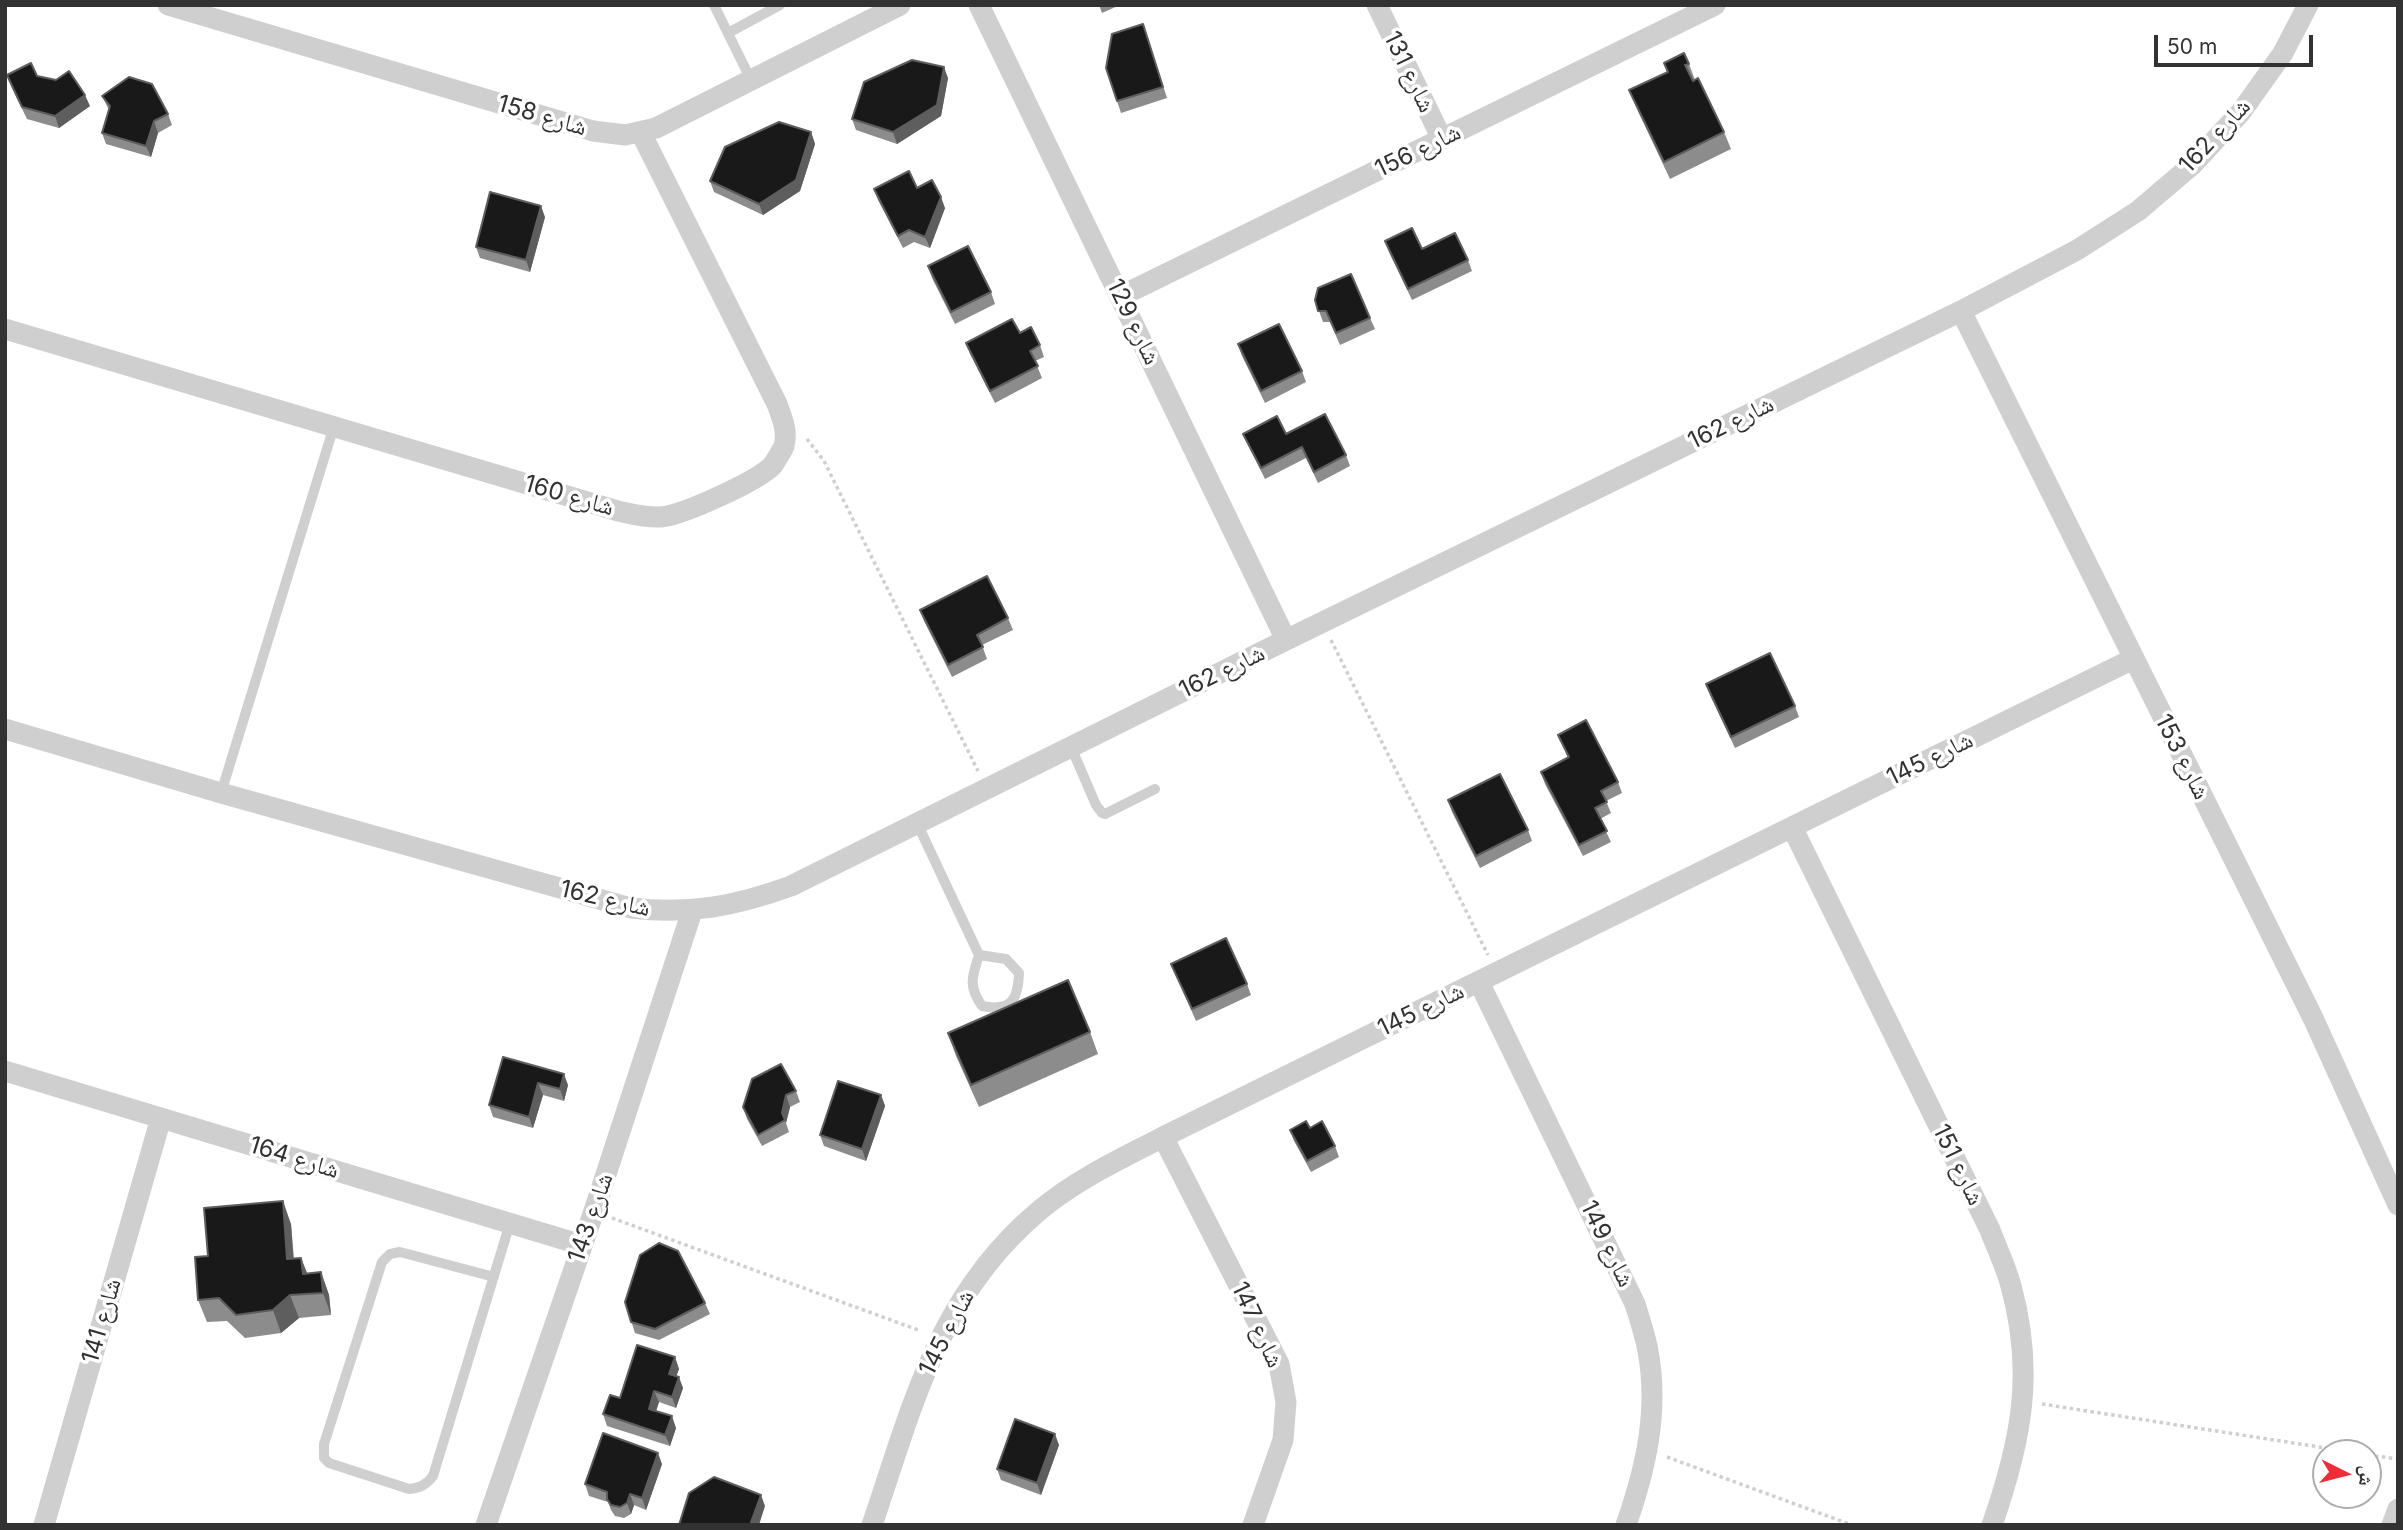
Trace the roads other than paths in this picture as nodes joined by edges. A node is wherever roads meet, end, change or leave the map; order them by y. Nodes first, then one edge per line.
1 (168, 5) edge
2 (714, 5) edge
3 (780, 5) edge
4 (900, 5) edge
5 (979, 5) edge
6 (1377, 5) edge
7 (1715, 5) edge
8 (2308, 5) edge
9 (728, 33) junction
10 (751, 79) junction
11 (641, 133) junction
12 (1442, 139) junction
13 (1121, 296) junction
14 (1961, 310) junction
15 (5, 329) edge
16 (334, 426) junction
17 (1286, 640) junction
18 (2133, 659) junction
19 (5, 729) edge
20 (1071, 747) junction
21 (1155, 789) dead end
22 (221, 793) junction
23 (917, 823) junction
24 (1792, 827) junction
25 (692, 911) junction
26 (979, 955) junction
27 (1488, 977) junction
28 (5, 1071) edge
29 (161, 1118) junction
30 (1163, 1137) junction
31 (2398, 1205) edge
32 (510, 1223) junction
33 (583, 1245) junction
34 (494, 1277) junction
35 (2398, 1508) edge
36 (44, 1525) edge
37 (486, 1525) edge
38 (872, 1525) edge
39 (1253, 1525) edge
40 (1626, 1525) edge
41 (1992, 1525) edge
42 (2392, 1525) edge

1 - 11 street, شارع 158
2 - 9 lane
3 - 9 lane
4 - 10 street, شارع 158
5 - 13 street, شارع 129
6 - 12 street, شارع 131
7 - 12 street, شارع 156
8 - 14 street, شارع 162
9 - 10 lane
10 - 11 street, شارع 158
11 - 16 street, شارع 160
12 - 13 street, شارع 156
13 - 17 street, شارع 129
14 - 17 street, شارع 162
14 - 18 street, شارع 153
15 - 16 street, شارع 160
16 - 22 lane
17 - 20 street, شارع 162
18 - 24 street, شارع 145
18 - 31 street, شارع 153
19 - 22 street, شارع 162
20 - 21 lane
20 - 23 street, شارع 162
22 - 25 street, شارع 162
23 - 25 street, شارع 162
23 - 26 lane
24 - 27 street, شارع 145
24 - 41 street, شارع 151
25 - 33 street, شارع 143
26 - 26 lane
27 - 30 street, شارع 145
27 - 40 street, شارع 149
28 - 29 street, شارع 164
29 - 32 street, شارع 164
29 - 36 street, شارع 141
30 - 38 street, شارع 145
30 - 39 street, شارع 147
32 - 33 street, شارع 164
32 - 34 lane
33 - 37 street, شارع 143
34 - 34 lane
35 - 42 street

